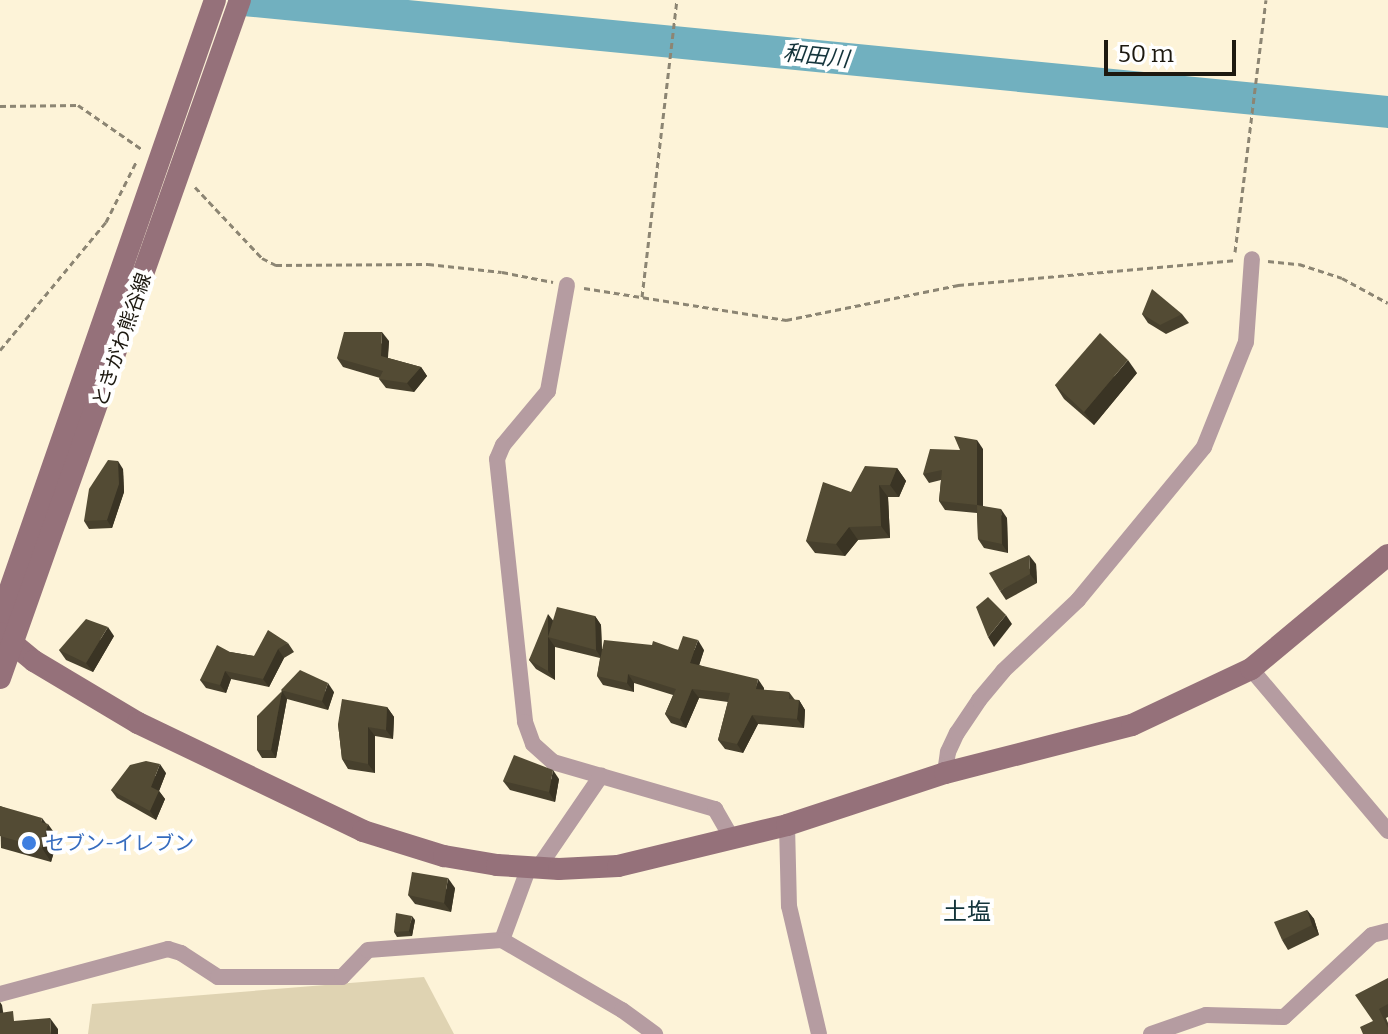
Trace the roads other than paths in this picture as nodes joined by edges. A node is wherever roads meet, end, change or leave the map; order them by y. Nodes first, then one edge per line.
1 (215, 0) edge
2 (240, 0) edge
3 (1252, 259) road end
4 (567, 285) road end
5 (1388, 555) edge
6 (0, 618) edge
7 (6, 639) edge
8 (1251, 669) junction
9 (0, 678) edge
10 (945, 773) junction
11 (601, 776) junction
12 (787, 825) junction
13 (1388, 831) edge
14 (732, 838) junction
15 (533, 867) junction
16 (1388, 931) edge
17 (502, 940) junction
18 (0, 994) edge
19 (655, 1034) edge
20 (819, 1034) edge
21 (1151, 1034) edge

1 - 6 street, ときがわ熊谷線
2 - 7 street, ときがわ熊谷線
3 - 10 street
4 - 11 street
5 - 8 street
7 - 9 street, ときがわ熊谷線
7 - 15 street
8 - 10 street
8 - 13 street
10 - 12 street
11 - 14 street
11 - 15 street
12 - 14 street
12 - 20 street
14 - 15 street
15 - 17 street
16 - 21 street
17 - 18 street
17 - 19 street

